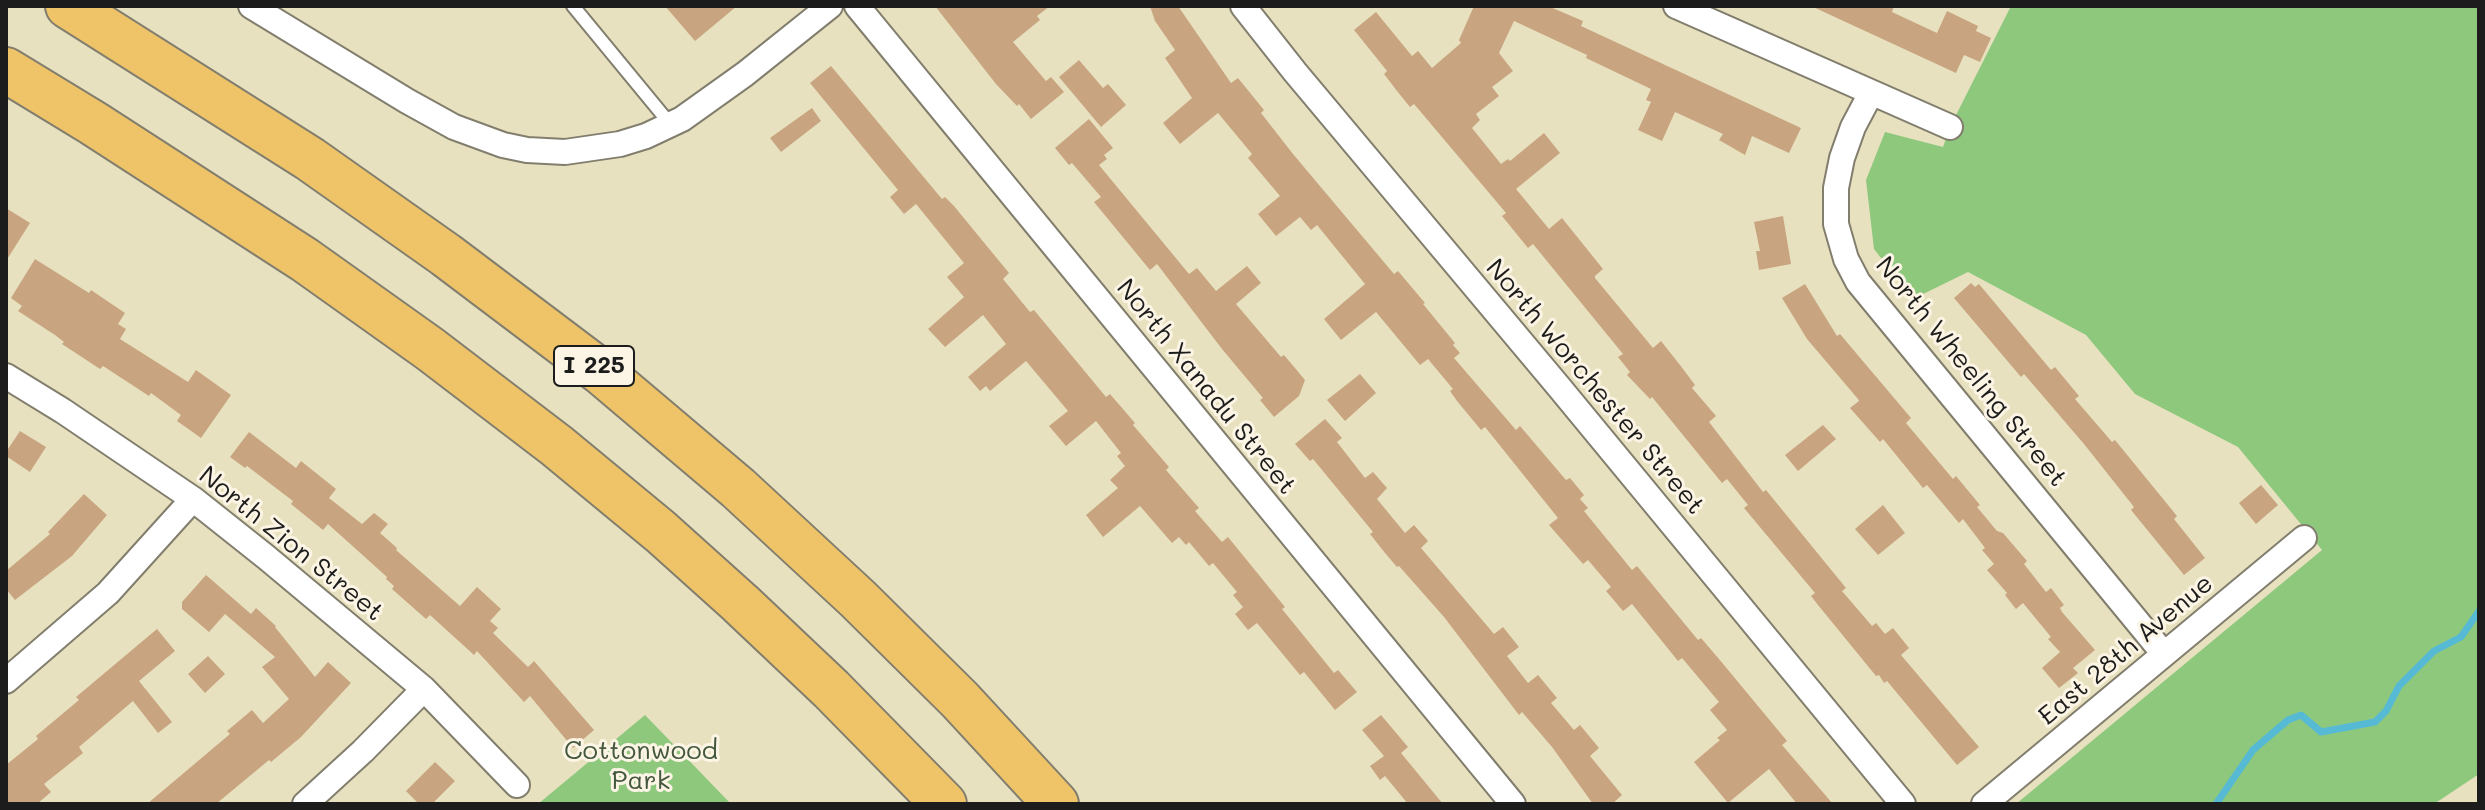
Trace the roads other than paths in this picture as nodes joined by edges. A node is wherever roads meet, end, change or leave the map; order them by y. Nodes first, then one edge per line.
1 (68, 6) edge
2 (251, 6) edge
3 (573, 6) edge
4 (830, 6) edge
5 (857, 6) edge
6 (1243, 6) edge
7 (1676, 6) edge
8 (6, 70) edge
9 (1871, 93) junction
10 (671, 125) junction
11 (1950, 127) dead end
12 (6, 376) edge
13 (193, 499) junction
14 (2304, 538) dead end
15 (2164, 654) junction
16 (6, 681) edge
17 (424, 689) junction
18 (517, 785) dead end
19 (305, 804) edge
20 (944, 804) edge
21 (1056, 804) edge
22 (1513, 804) edge
23 (1903, 804) edge
24 (1984, 804) edge

1 - 21 highway, I 225
2 - 10 street
3 - 10 lane
4 - 10 street
5 - 22 street, North Xanadu Street
6 - 23 street, North Worchester Street
7 - 9 street
8 - 20 highway
9 - 11 street
9 - 15 street, North Wheeling Street
12 - 13 street, North Zion Street
13 - 16 street
13 - 17 street, North Zion Street
14 - 15 street, East 28th Avenue
15 - 24 street, East 28th Avenue
17 - 18 street, North Zion Street
17 - 19 street

